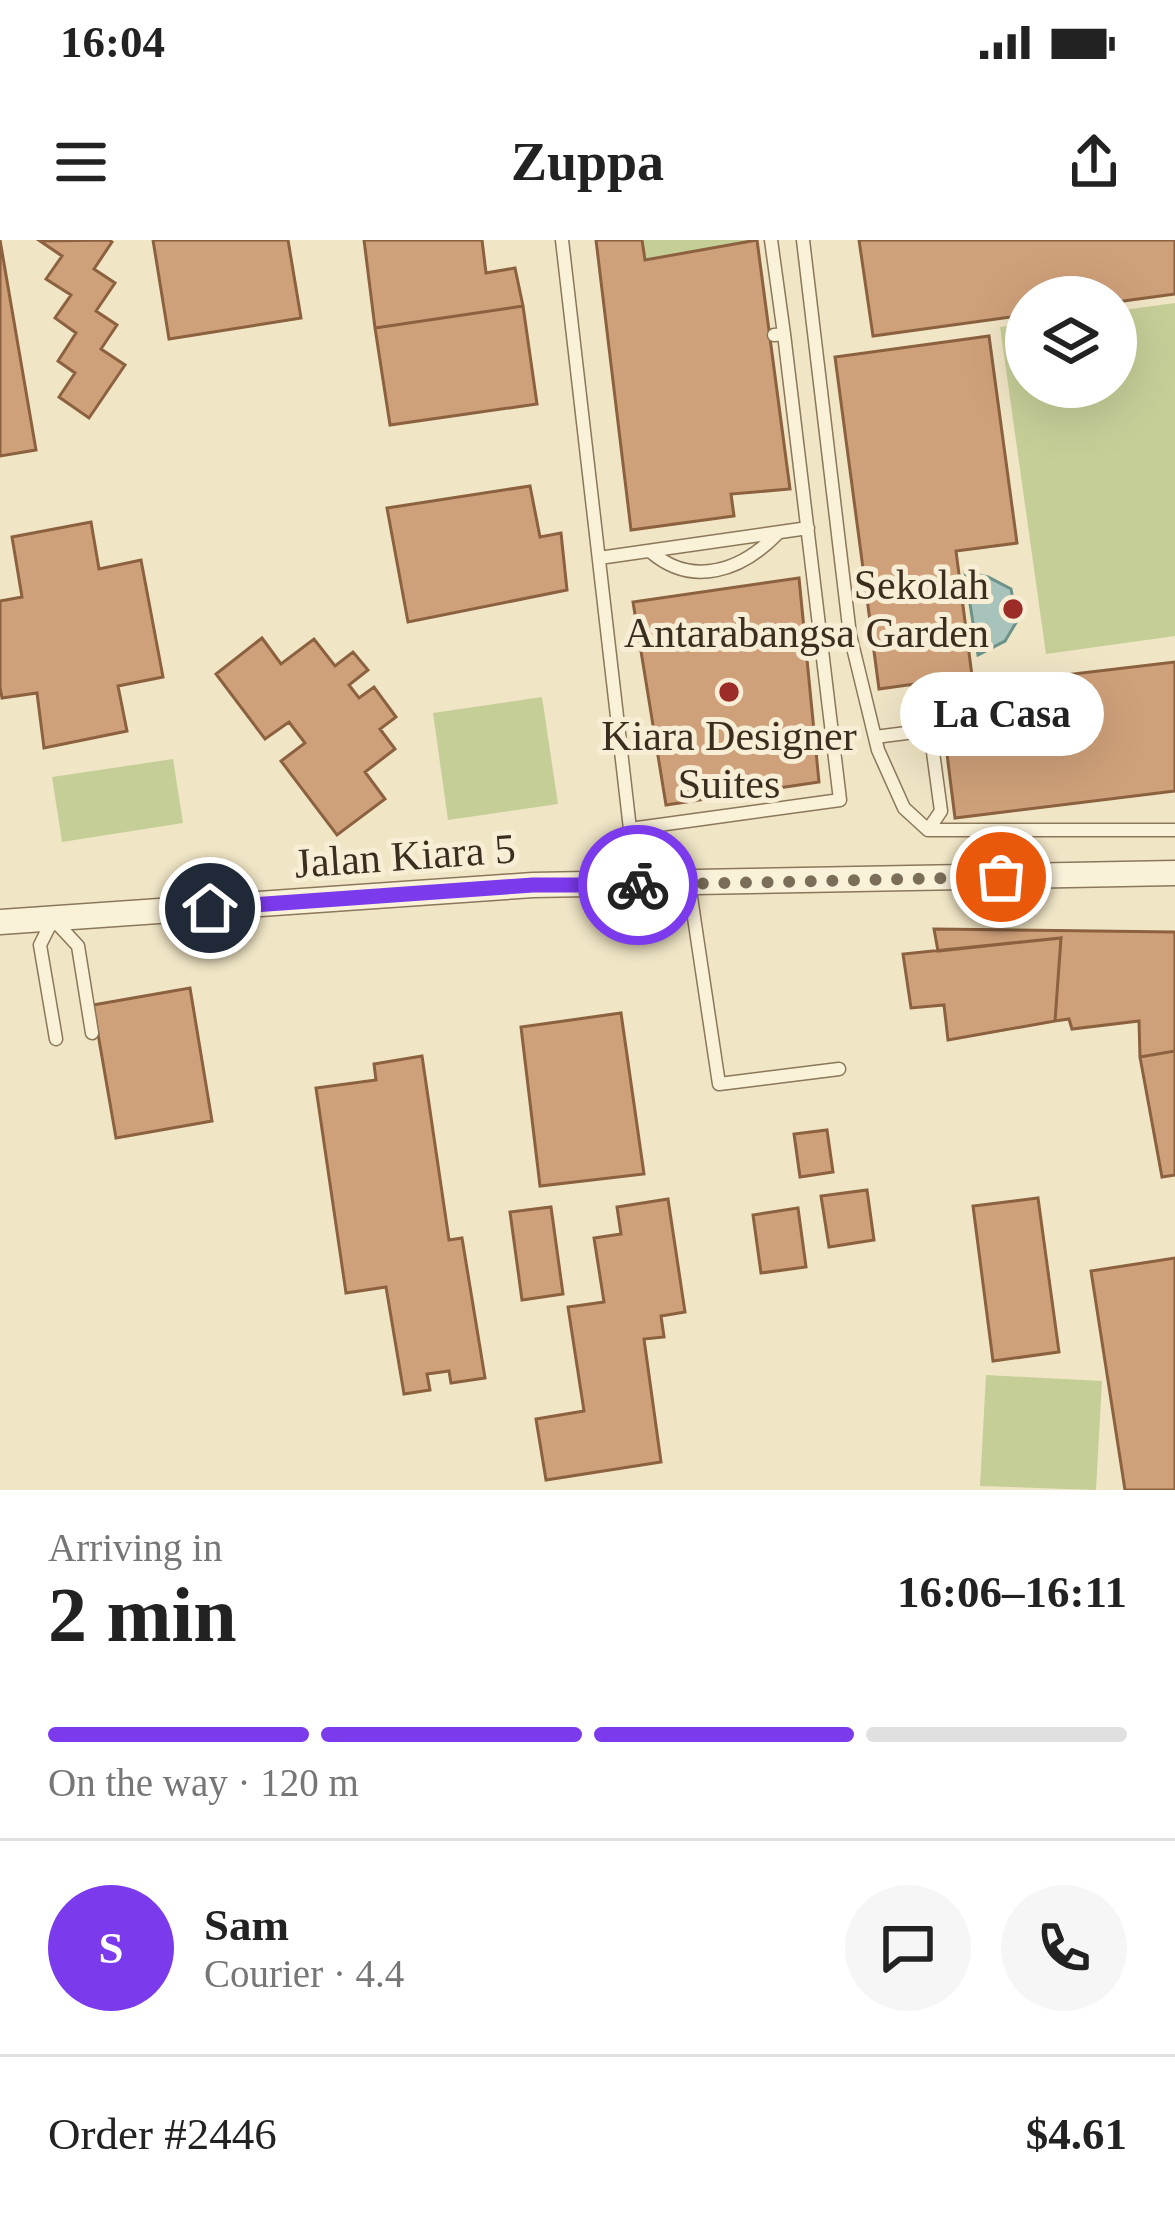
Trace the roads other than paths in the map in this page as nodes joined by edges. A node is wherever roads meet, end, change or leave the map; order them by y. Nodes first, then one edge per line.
1 (562, 240) edge
2 (771, 240) edge
3 (803, 240) edge
4 (808, 528) junction
5 (778, 533) junction
6 (651, 552) junction
7 (599, 558) junction
8 (875, 737) junction
9 (630, 829) junction
10 (928, 830) junction
11 (1175, 830) edge
12 (1175, 873) edge
13 (689, 884) junction
14 (640, 885) junction
15 (52, 920) junction
16 (0, 922) edge
17 (92, 1033) dead end
18 (56, 1039) dead end
19 (839, 1069) dead end

1 - 7 lane
2 - 4 lane
3 - 8 lane
4 - 5 lane
4 - 9 lane
5 - 6 lane
5 - 6 lane
6 - 7 lane
7 - 9 lane
8 - 10 lane
8 - 10 lane
9 - 14 lane
10 - 11 lane
12 - 13 street, Jalan Kiara 5
13 - 14 street, Jalan Kiara 5
13 - 19 lane
14 - 15 street, Jalan Kiara 5
15 - 16 street, Jalan Kiara 5
15 - 17 lane
15 - 18 lane

